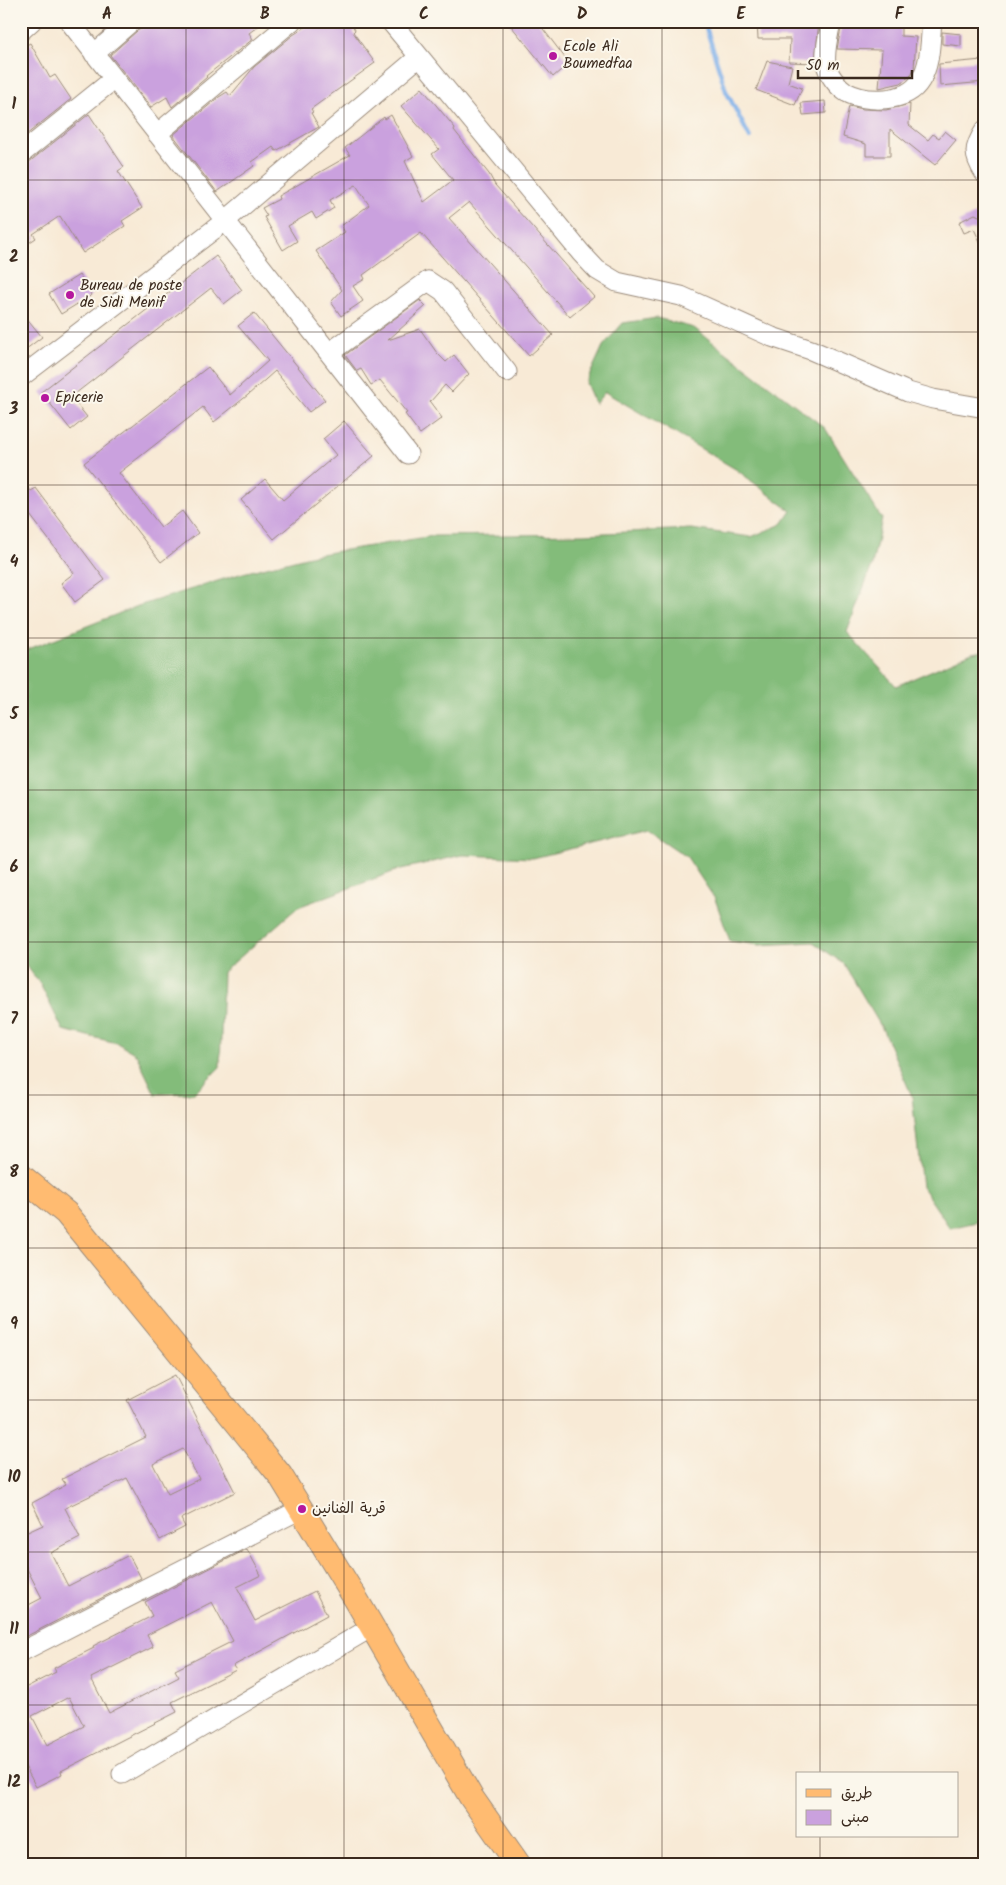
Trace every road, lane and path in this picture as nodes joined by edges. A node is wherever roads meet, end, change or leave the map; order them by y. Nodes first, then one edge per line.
1 (32, 21) edge
2 (68, 21) edge
3 (132, 21) edge
4 (292, 21) edge
5 (390, 21) edge
6 (831, 21) edge
7 (932, 21) edge
8 (21, 31) edge
9 (94, 54) junction
10 (419, 57) junction
11 (114, 79) junction
12 (985, 130) edge
13 (157, 134) junction
14 (21, 154) edge
15 (985, 174) edge
16 (225, 221) junction
17 (329, 353) junction
18 (507, 372) dead end
19 (21, 377) edge
20 (985, 408) edge
21 (408, 454) dead end
22 (21, 1176) edge
23 (301, 1509) junction
24 (372, 1627) junction
25 (21, 1652) edge
26 (122, 1774) dead end
27 (518, 1864) edge

1 - 8 street
2 - 9 street
3 - 9 street
4 - 13 street
5 - 10 street
6 - 7 street
9 - 11 street
10 - 16 street
10 - 20 street
11 - 13 street
11 - 14 street
12 - 15 street
13 - 16 street
16 - 17 street
16 - 19 street
17 - 18 street
17 - 21 street
22 - 23 main road
23 - 24 main road
23 - 25 street
24 - 26 street
24 - 27 main road

